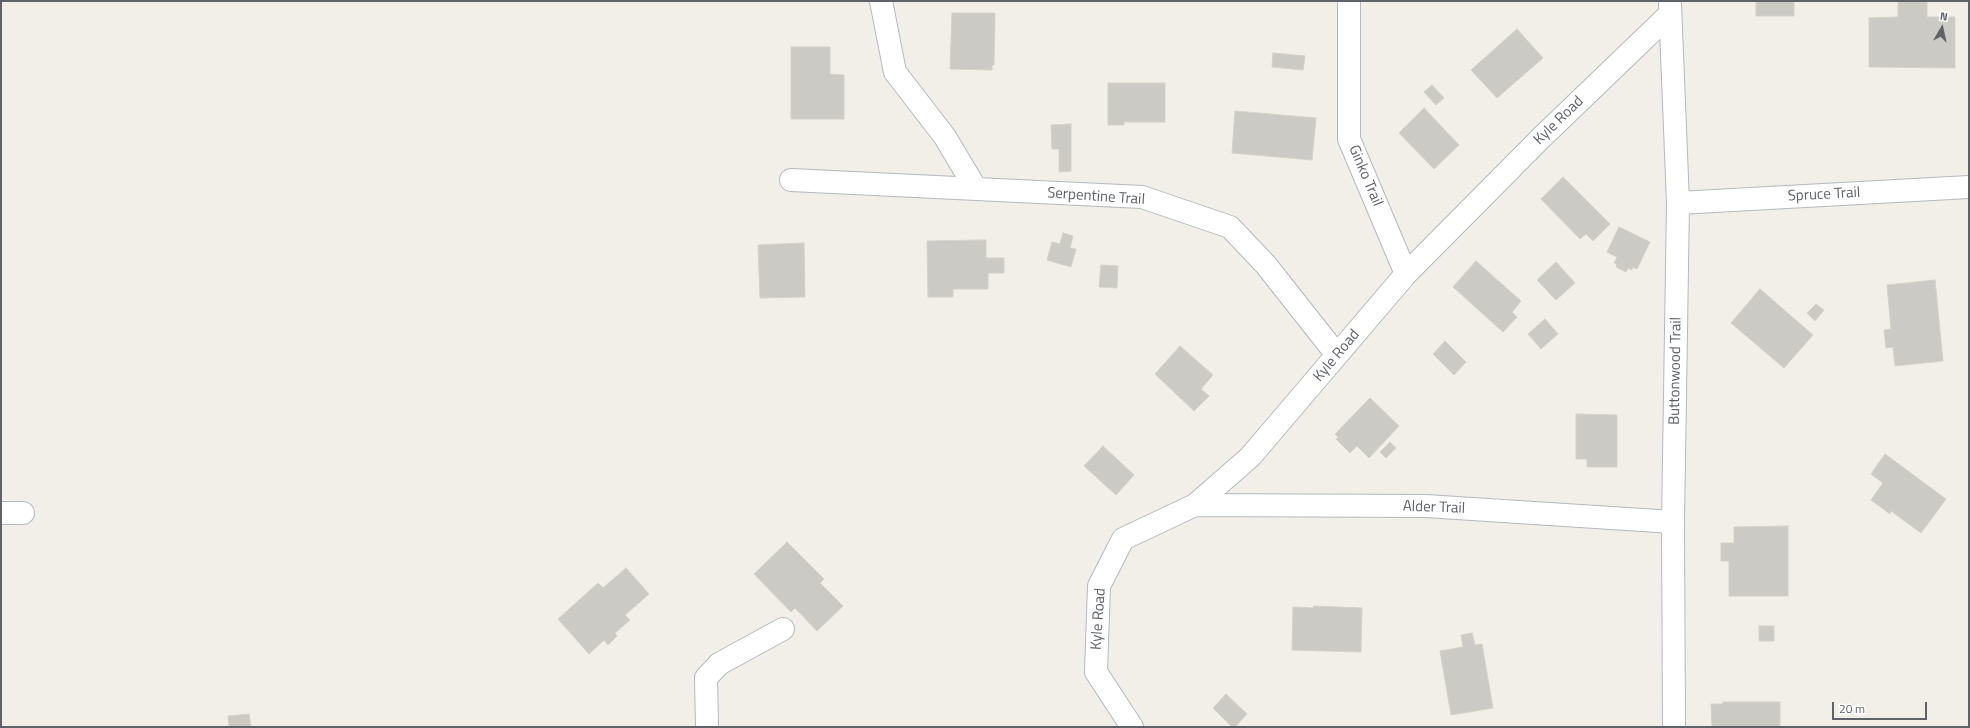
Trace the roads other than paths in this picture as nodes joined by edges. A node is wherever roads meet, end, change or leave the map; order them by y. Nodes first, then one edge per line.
1 (881, 1) edge
2 (1349, 1) edge
3 (1670, 8) edge
4 (791, 180) dead end
5 (1969, 187) edge
6 (976, 189) junction
7 (1678, 203) junction
8 (1406, 274) junction
9 (1337, 355) junction
10 (1194, 505) junction
11 (1, 513) edge
12 (23, 513) dead end
13 (1673, 522) junction
14 (783, 630) dead end
15 (707, 727) edge
16 (1132, 727) edge
17 (1674, 727) edge

1 - 6 street
2 - 8 street, Ginko Trail
3 - 7 street, Buttonwood Trail
3 - 8 street, Kyle Road
4 - 6 street, Serpentine Trail
5 - 7 street, Spruce Trail
6 - 9 street, Serpentine Trail
7 - 13 street, Buttonwood Trail
8 - 9 street, Kyle Road
9 - 10 street, Kyle Road
10 - 13 street, Alder Trail
10 - 16 street, Kyle Road
11 - 12 street
13 - 17 street, Buttonwood Trail
14 - 15 street

